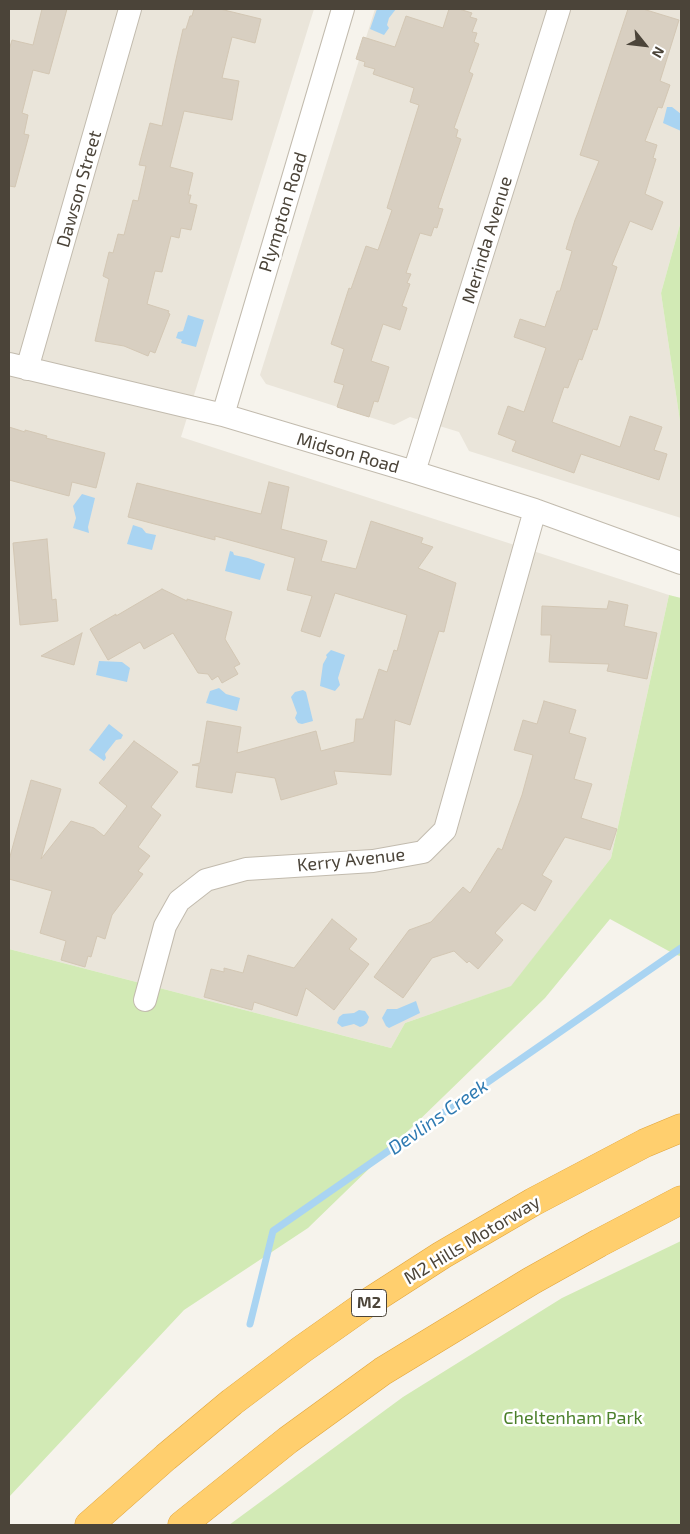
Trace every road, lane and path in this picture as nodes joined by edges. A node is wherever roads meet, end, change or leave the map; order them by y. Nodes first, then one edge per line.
1 (130, 9) edge
2 (344, 9) edge
3 (559, 9) edge
4 (18, 366) edge
5 (223, 416) junction
6 (414, 472) junction
7 (535, 510) junction
8 (681, 563) edge
9 (145, 1000) dead end
10 (681, 1128) edge
11 (681, 1200) edge
12 (89, 1525) edge
13 (182, 1525) edge

1 - 4 street, Dawson Street
2 - 5 street, Plympton Road
3 - 6 street, Merinda Avenue
4 - 5 street, Midson Road
5 - 6 street, Midson Road
6 - 7 street, Midson Road
7 - 8 street, Midson Road
7 - 9 street, Kerry Avenue
10 - 12 highway, M2 Hills Motorway / M2
11 - 13 highway

